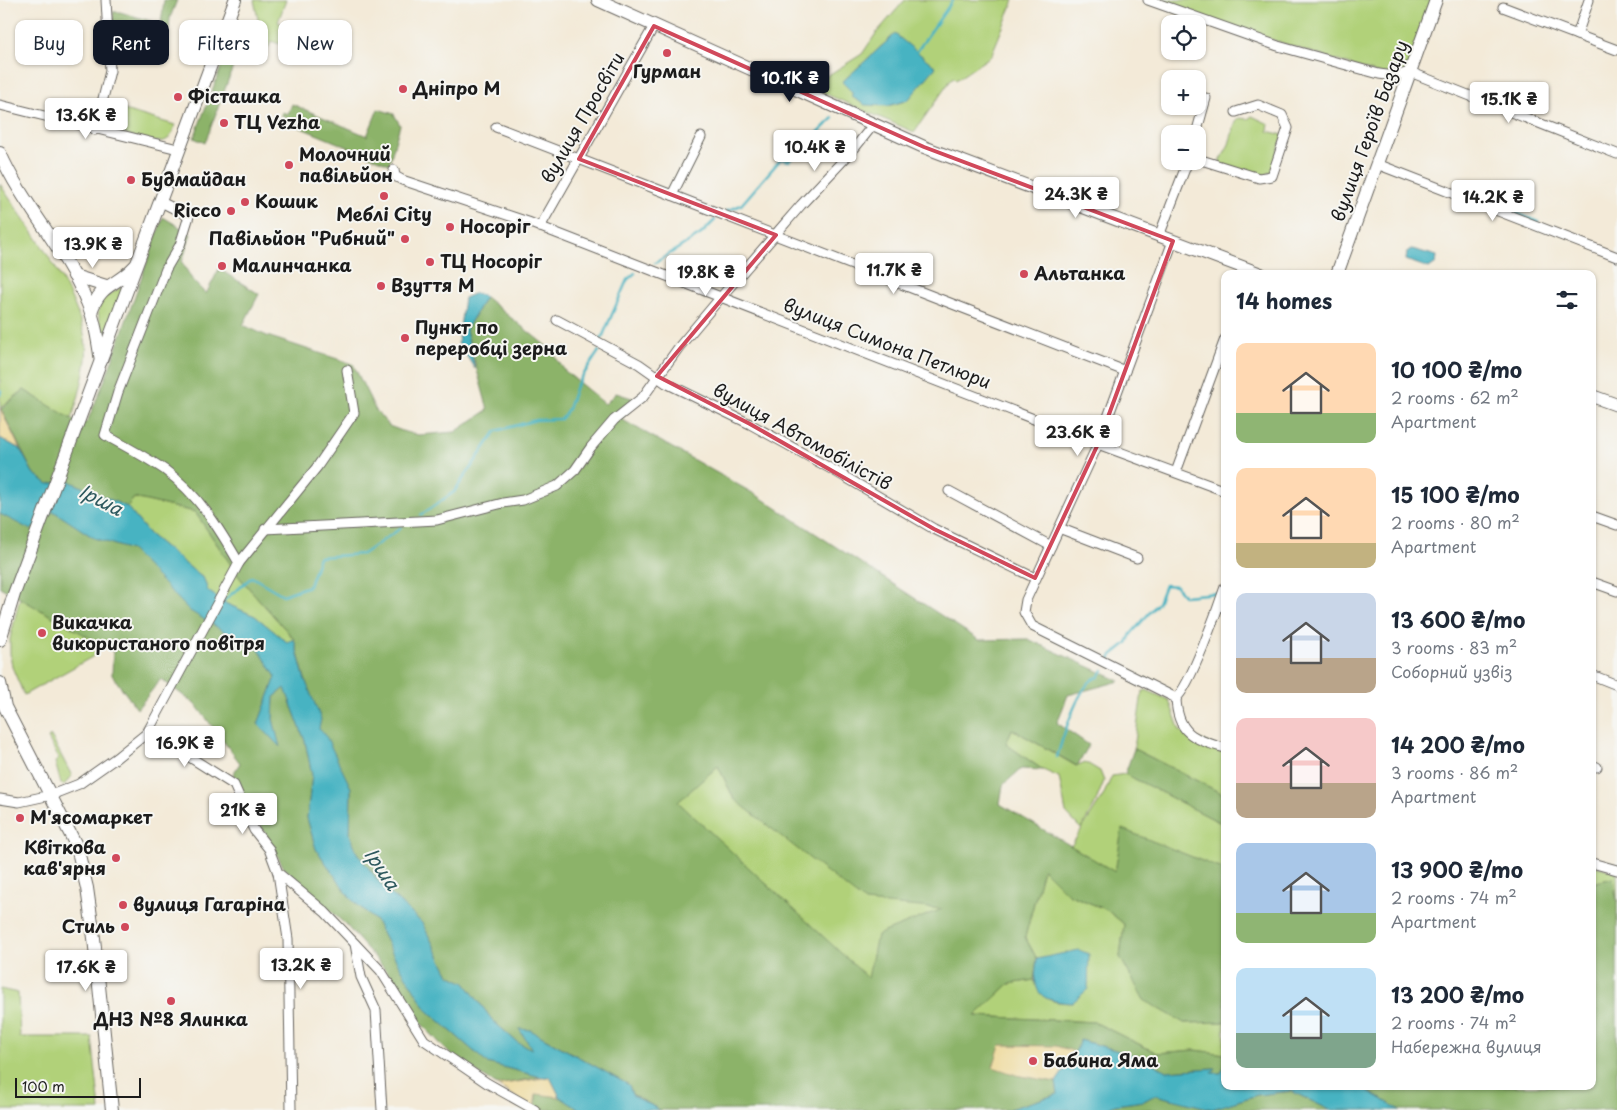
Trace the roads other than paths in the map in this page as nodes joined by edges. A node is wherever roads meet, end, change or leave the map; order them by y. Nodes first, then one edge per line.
1 (106, 0) edge
2 (235, 0) edge
3 (598, 0) edge
4 (1148, 0) edge
5 (1436, 0) edge
6 (1589, 0) edge
7 (1503, 7) dead end
8 (654, 26) junction
9 (1577, 35) junction
10 (1617, 50) edge
11 (1410, 72) junction
12 (0, 105) edge
13 (1236, 112) dead end
14 (873, 125) junction
15 (496, 126) dead end
16 (95, 130) junction
17 (701, 137) dead end
18 (178, 149) junction
19 (0, 153) edge
20 (1617, 154) edge
21 (579, 159) junction
22 (1206, 161) edge
23 (1377, 164) junction
24 (394, 170) dead end
25 (1185, 170) edge
26 (672, 195) junction
27 (159, 201) junction
28 (540, 227) junction
29 (776, 235) junction
30 (1159, 236) junction
31 (1173, 241) junction
32 (1617, 256) edge
33 (135, 266) junction
34 (1249, 270) edge
35 (1338, 270) edge
36 (74, 276) junction
37 (106, 286) junction
38 (721, 297) junction
39 (91, 312) junction
40 (556, 320) dead end
41 (1221, 350) edge
42 (101, 361) junction
43 (347, 370) dead end
44 (1125, 371) junction
45 (657, 376) junction
46 (1596, 397) edge
47 (1617, 405) edge
48 (1098, 444) junction
49 (1176, 472) junction
50 (1221, 489) edge
51 (948, 491) dead end
52 (1596, 517) edge
53 (1617, 525) edge
54 (1059, 528) junction
55 (265, 529) junction
56 (1051, 546) junction
57 (1137, 558) dead end
58 (239, 563) junction
59 (1035, 578) junction
60 (1596, 583) edge
61 (1617, 591) edge
62 (1221, 597) edge
63 (0, 640) edge
64 (1596, 677) edge
65 (0, 683) edge
66 (1617, 685) edge
67 (1176, 698) junction
68 (147, 733) junction
69 (1221, 747) edge
70 (51, 795) junction
71 (0, 799) edge
72 (1596, 864) edge
73 (1617, 870) edge
74 (278, 873) junction
75 (355, 943) junction
76 (112, 1110) edge
77 (291, 1110) edge
78 (382, 1110) edge
79 (535, 1110) edge

1 - 16 street
2 - 18 street
3 - 8 street
4 - 11 street
5 - 11 street, вулиця Героїв Базару
6 - 9 street
7 - 9 street
8 - 14 street
8 - 21 street, вулиця Просвіти
9 - 10 street
11 - 20 street
11 - 23 street, вулиця Героїв Базару
12 - 16 street
13 - 22 street
14 - 29 street
14 - 30 street
15 - 21 street
16 - 18 street
17 - 26 street
18 - 27 street
19 - 36 street
21 - 26 street
21 - 28 street, вулиця Просвіти
23 - 32 street
23 - 35 street, вулиця Героїв Базару
24 - 28 street, вулиця Симона Петлюри
25 - 30 street
26 - 29 street
27 - 33 street
27 - 58 street
28 - 38 street, вулиця Симона Петлюри
29 - 38 street
29 - 44 street
30 - 31 street
31 - 34 street
31 - 44 street
33 - 37 street
33 - 42 street
36 - 37 street
36 - 39 street
37 - 39 street
38 - 45 street
38 - 48 street, вулиця Симона Петлюри
39 - 42 street
40 - 45 street, вулиця Автомобілістів
41 - 49 street
42 - 63 street
43 - 55 street
44 - 48 street
45 - 55 street
45 - 59 street, вулиця Автомобілістів
46 - 47 street
48 - 49 street, вулиця Симона Петлюри
48 - 54 street
49 - 50 street, вулиця Симона Петлюри
51 - 56 street
52 - 53 street
54 - 56 street
54 - 57 street
55 - 58 street
56 - 59 street
58 - 68 street
59 - 67 street
60 - 61 street
62 - 67 street
64 - 66 street
65 - 70 street
67 - 69 street
68 - 70 street
68 - 74 street
70 - 71 street
70 - 76 street
72 - 73 street
74 - 75 street
74 - 77 street
75 - 78 street
75 - 79 street

